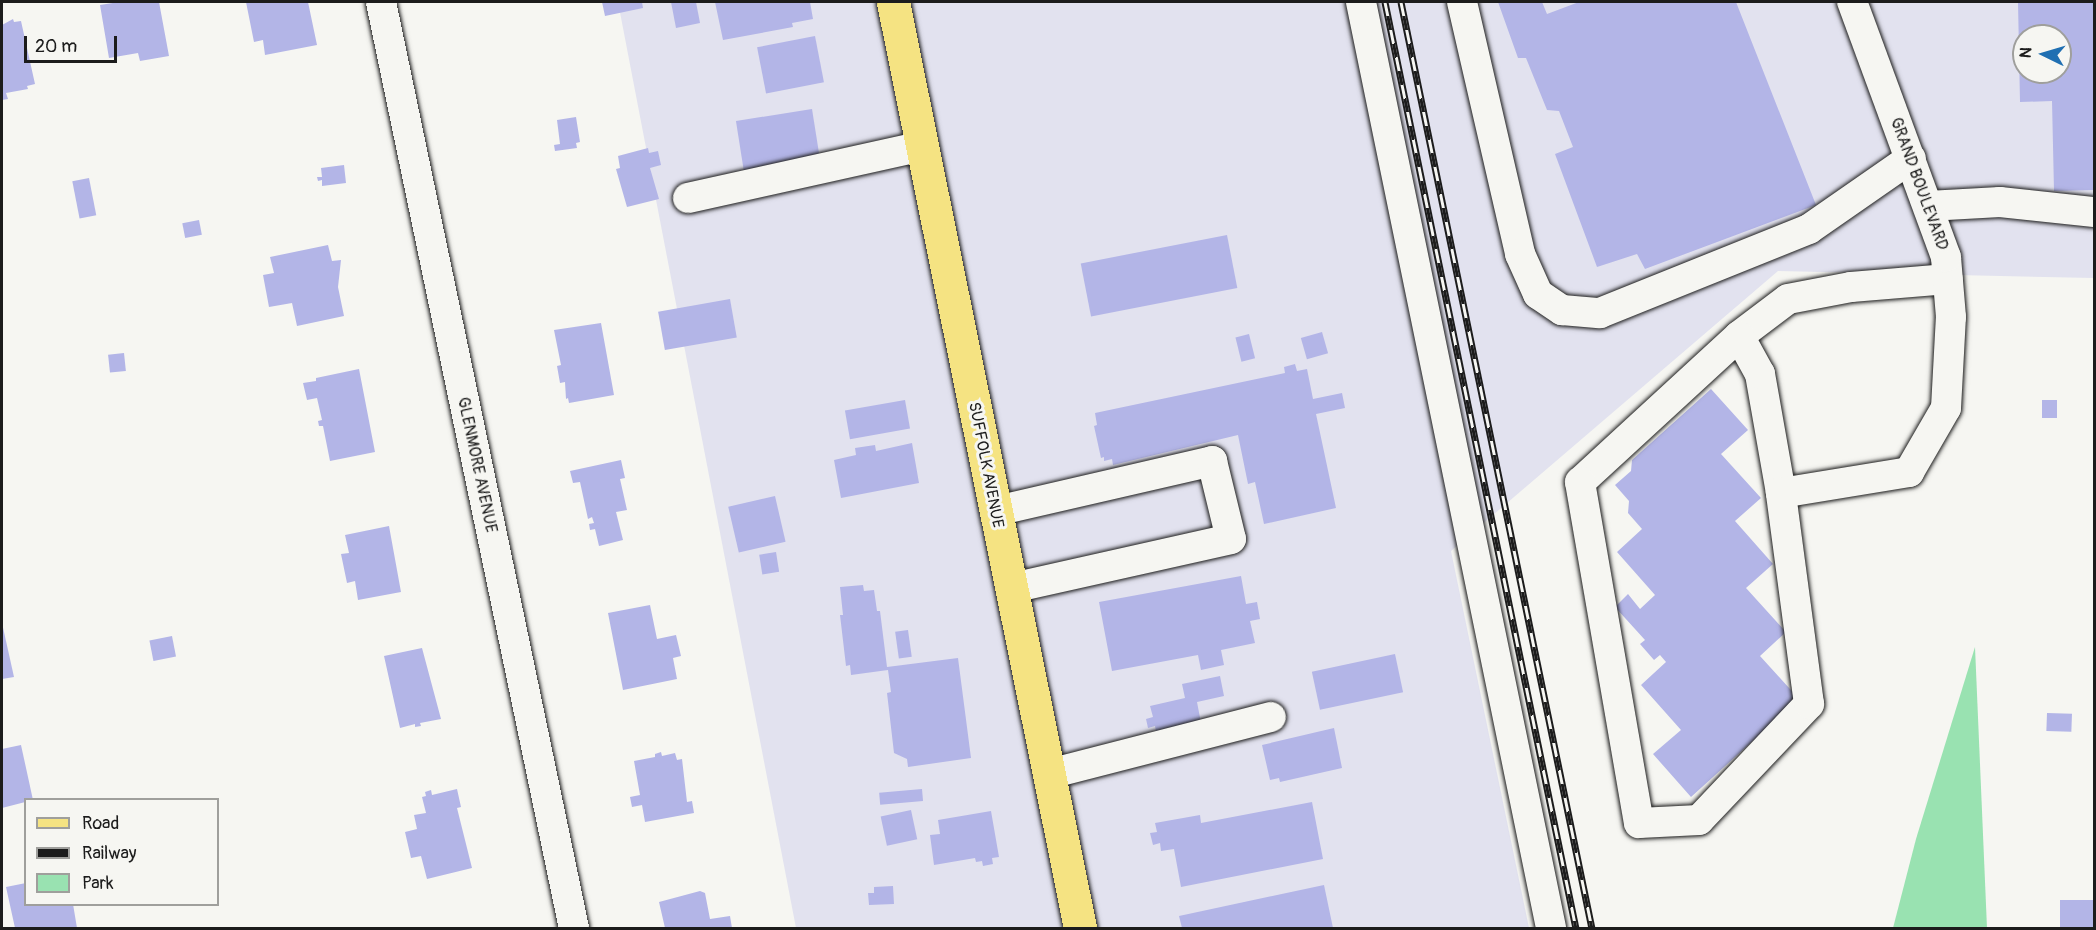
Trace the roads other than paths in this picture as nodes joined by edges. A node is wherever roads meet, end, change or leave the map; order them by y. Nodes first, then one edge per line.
1 (381, 2) edge
2 (893, 2) edge
3 (1361, 2) edge
4 (1462, 2) edge
5 (1851, 2) edge
6 (922, 146) junction
7 (1911, 158) junction
8 (688, 198) dead end
9 (1928, 206) junction
10 (2094, 212) edge
11 (1947, 279) junction
12 (1738, 336) junction
13 (1781, 493) junction
14 (996, 511) junction
15 (1011, 588) junction
16 (1271, 717) dead end
17 (1049, 774) junction
18 (574, 928) edge
19 (1080, 928) edge
20 (1551, 928) edge

1 - 18 street, GLENMORE AVENUE
2 - 6 main road, SUFFOLK AVENUE
3 - 20 street
4 - 7 street
5 - 7 street, GRAND BOULEVARD
6 - 8 street
6 - 14 main road, SUFFOLK AVENUE
7 - 9 street, GRAND BOULEVARD
9 - 10 street
9 - 11 street, GRAND BOULEVARD
11 - 12 street
11 - 13 street, GRAND BOULEVARD
12 - 13 street
12 - 13 street
14 - 15 main road, SUFFOLK AVENUE
14 - 15 street
15 - 17 main road, SUFFOLK AVENUE
16 - 17 street
17 - 19 main road, SUFFOLK AVENUE

